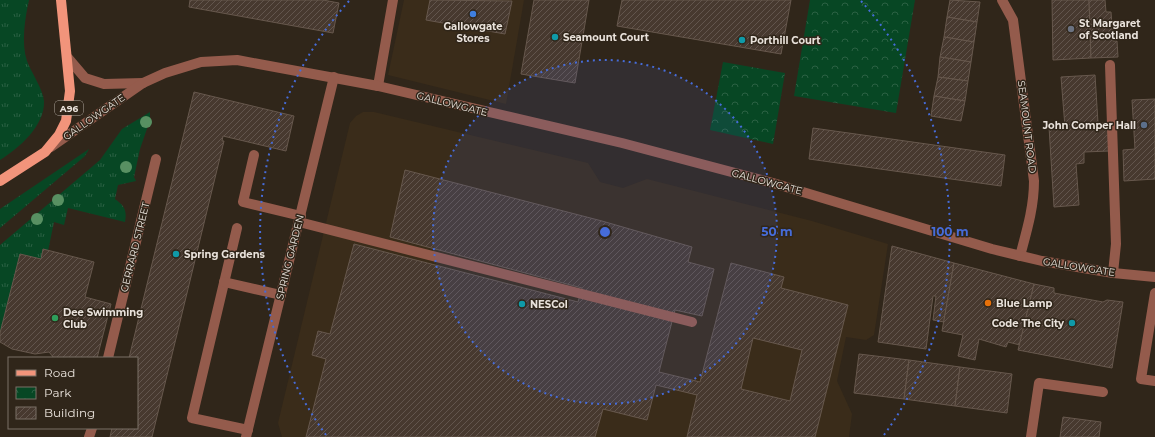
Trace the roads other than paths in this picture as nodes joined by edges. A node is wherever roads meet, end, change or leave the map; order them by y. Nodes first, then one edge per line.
1 (61, 0) edge
2 (393, 0) edge
3 (1002, 0) edge
4 (68, 58) junction
5 (1110, 65) dead end
6 (334, 77) junction
7 (143, 83) junction
8 (378, 86) junction
9 (45, 152) junction
10 (254, 155) dead end
11 (156, 159) dead end
12 (0, 181) edge
13 (300, 219) junction
14 (237, 228) dead end
15 (1020, 256) junction
16 (1113, 272) junction
17 (1155, 277) edge
18 (224, 282) junction
19 (1155, 293) edge
20 (281, 295) junction
21 (692, 322) dead end
22 (108, 357) edge
23 (1155, 381) edge
24 (1103, 392) dead end
25 (247, 433) edge
26 (1031, 437) edge

1 - 4 main road, A96
2 - 8 street
3 - 15 street, SEAMOUNT ROAD
4 - 7 street, GALLOWGATE
4 - 9 main road, A96
5 - 16 street
6 - 7 street, GALLOWGATE
6 - 8 street, GALLOWGATE
6 - 13 street, SPRING GARDEN
7 - 9 street, GALLOWGATE
8 - 15 street, GALLOWGATE
9 - 12 main road, A96
10 - 13 street
11 - 22 street, GERRARD STREET
13 - 20 street, SPRING GARDEN
13 - 21 street
14 - 18 street
15 - 16 street, GALLOWGATE
16 - 17 street, GALLOWGATE
18 - 20 street
18 - 25 street
19 - 23 street
20 - 25 street, SPRING GARDEN
24 - 26 street

